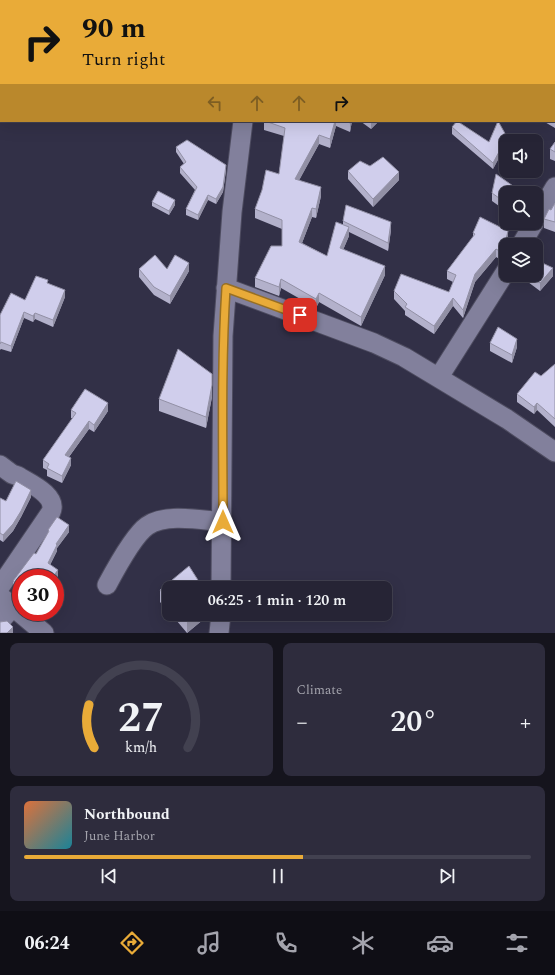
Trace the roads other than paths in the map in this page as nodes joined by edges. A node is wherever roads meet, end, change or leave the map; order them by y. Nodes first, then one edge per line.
1 (243, 122) edge
2 (555, 187) edge
3 (543, 207) edge
4 (499, 282) edge
5 (226, 288) junction
6 (439, 377) junction
7 (555, 452) edge
8 (0, 465) edge
9 (223, 522) junction
10 (221, 581) edge
11 (107, 585) dead end
12 (0, 587) edge
13 (5, 608) edge
14 (220, 621) edge
15 (44, 633) edge
16 (219, 633) edge

1 - 5 street
2 - 3 street
4 - 6 street
5 - 6 street
5 - 9 street
6 - 7 street
8 - 12 street
9 - 10 street
9 - 11 street
13 - 15 street
14 - 16 street

